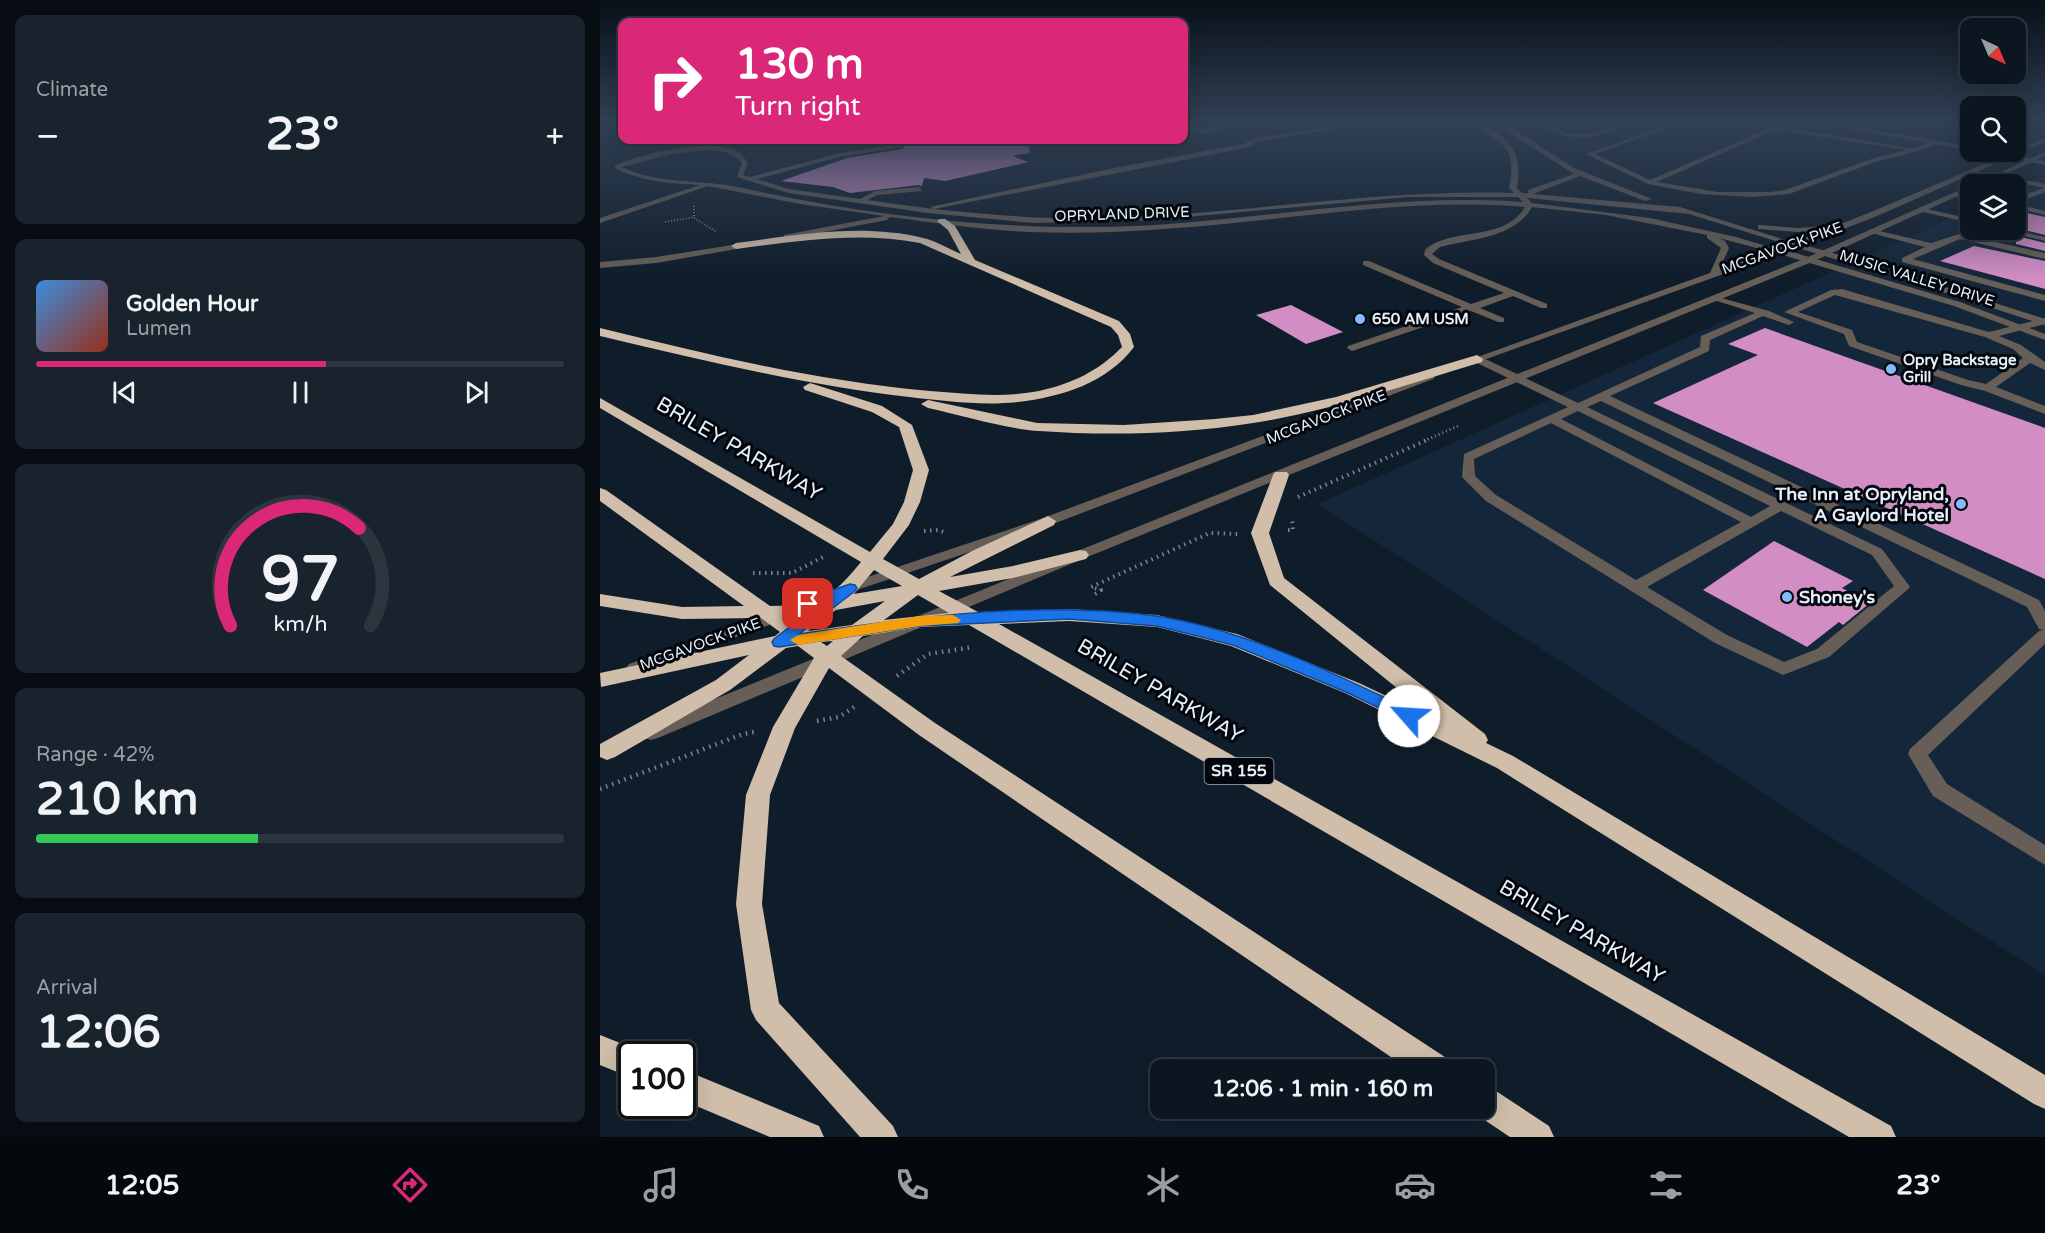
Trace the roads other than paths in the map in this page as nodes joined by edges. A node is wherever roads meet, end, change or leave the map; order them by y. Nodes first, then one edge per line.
1 (631, 174) edge
2 (743, 174) edge
3 (759, 174) edge
4 (1100, 174) edge
5 (1102, 174) joint
6 (1110, 174) edge
7 (1515, 174) edge
8 (1580, 174) joint
9 (1631, 174) edge
10 (1670, 174) edge
11 (1835, 174) edge
12 (1964, 174) edge
13 (742, 178) junction
14 (1650, 183) junction
15 (2026, 183) edge
16 (714, 184) junction
17 (2045, 188) edge
18 (919, 189) dead end
19 (1960, 193) edge
20 (1957, 194) junction
21 (1522, 195) junction
22 (1960, 195) edge
23 (2026, 197) edge
24 (862, 201) junction
25 (968, 201) junction
26 (958, 202) junction
27 (1530, 205) junction
28 (2026, 208) edge
29 (922, 209) junction
30 (1922, 209) junction
31 (1689, 212) junction
32 (2045, 213) edge
33 (895, 216) junction
34 (1714, 218) junction
35 (1960, 218) edge
36 (600, 221) edge
37 (942, 221) junction
38 (1839, 227) junction
39 (1697, 228) junction
40 (1874, 231) junction
41 (2026, 235) edge
42 (2045, 239) edge
43 (1794, 244) junction
44 (736, 246) junction
45 (1932, 246) junction
46 (1779, 251) junction
47 (1825, 254) junction
48 (2045, 256) edge
49 (1809, 260) junction
50 (970, 262) junction
51 (1366, 263) dead end
52 (600, 265) edge
53 (1877, 269) dead end
54 (1714, 273) junction
55 (1896, 274) dead end
56 (1513, 293) junction
57 (1717, 298) junction
58 (2045, 298) edge
59 (1544, 306) dead end
60 (1472, 308) junction
61 (1763, 313) junction
62 (1789, 317) junction
63 (1501, 320) dead end
64 (2044, 321) edge
65 (2020, 327) junction
66 (600, 332) edge
67 (1818, 332) dead end
68 (1989, 335) junction
69 (2045, 337) edge
70 (1853, 344) junction
71 (1352, 348) dead end
72 (1477, 358) junction
73 (2030, 358) junction
74 (2045, 368) edge
75 (790, 377) junction
76 (1518, 378) junction
77 (1988, 388) junction
78 (896, 392) junction
79 (1600, 396) junction
80 (600, 402) edge
81 (1577, 407) junction
82 (2045, 410) edge
83 (1552, 419) junction
84 (1698, 466) junction
85 (1281, 475) junction
86 (1670, 480) junction
87 (600, 493) edge
88 (1780, 506) junction
89 (1048, 521) joint
90 (1751, 522) junction
91 (970, 552) junction
92 (1080, 555) joint
93 (1018, 575) junction
94 (1636, 587) junction
95 (850, 588) junction
96 (911, 591) junction
97 (600, 600) edge
98 (828, 606) junction
99 (788, 612) junction
100 (920, 621) junction
101 (2045, 625) edge
102 (855, 632) junction
103 (2045, 635) edge
104 (779, 642) junction
105 (688, 655) junction
106 (822, 662) junction
107 (601, 680) edge
108 (731, 690) junction
109 (607, 752) dead end
110 (1505, 762) junction
111 (2045, 856) edge
112 (600, 1050) edge
113 (618, 1057) edge
114 (1421, 1059) edge
115 (696, 1090) edge
116 (2045, 1093) edge
117 (1495, 1109) edge
118 (808, 1137) edge
119 (882, 1137) edge
120 (1538, 1137) edge
121 (1880, 1137) edge

1 - 16 street
2 - 13 street
3 - 13 street
4 - 26 street
5 - 25 street
5 - 26 street
6 - 25 street
7 - 21 street
8 - 21 street
8 - 31 street, OPRYLAND DRIVE
9 - 14 street
10 - 14 street
11 - 14 street
12 - 38 street, MCGAVOCK PIKE
13 - 16 street
13 - 24 street, OPRYLAND DRIVE
15 - 17 street
16 - 33 street, OPRYLAND DRIVE
16 - 36 street
17 - 23 street
18 - 24 street
19 - 20 street, MCGAVOCK PIKE
20 - 22 street
20 - 30 street, MCGAVOCK PIKE
21 - 27 street
21 - 29 street, OPRYLAND DRIVE
21 - 31 street, OPRYLAND DRIVE
24 - 29 street, OPRYLAND DRIVE
25 - 26 street
26 - 29 street
27 - 37 street, OPRYLAND DRIVE
27 - 39 street, OPRYLAND DRIVE
27 - 56 street
28 - 32 street
29 - 33 street, OPRYLAND DRIVE
30 - 35 street
30 - 40 street, MCGAVOCK PIKE
31 - 34 street, OPRYLAND DRIVE
33 - 37 street, OPRYLAND DRIVE
33 - 44 street, OPRYLAND DRIVE
34 - 38 street
34 - 43 street, OPRYLAND DRIVE
37 - 50 highway
38 - 43 street, MCGAVOCK PIKE
39 - 46 street, OPRYLAND DRIVE
39 - 54 street
40 - 45 street
40 - 47 street, MCGAVOCK PIKE
41 - 42 street
43 - 46 street, MCGAVOCK PIKE
43 - 47 street, MUSIC VALLEY DRIVE
44 - 50 highway
44 - 52 street, OPRYLAND DRIVE
45 - 48 street
45 - 58 street
46 - 49 street, MUSIC VALLEY DRIVE
46 - 54 street, MCGAVOCK PIKE
47 - 49 street, MCGAVOCK PIKE
47 - 53 street, MUSIC VALLEY DRIVE
49 - 57 street, MCGAVOCK PIKE
49 - 65 street, MUSIC VALLEY DRIVE
50 - 78 highway
51 - 60 street
54 - 72 street, MCGAVOCK PIKE
55 - 64 street, MUSIC VALLEY DRIVE
56 - 59 street
56 - 60 street
57 - 61 street
57 - 76 street, MCGAVOCK PIKE
60 - 63 street
60 - 71 street
61 - 62 street
61 - 79 street
62 - 68 street
62 - 70 street
64 - 65 street
65 - 68 street
65 - 69 street, MUSIC VALLEY DRIVE
66 - 75 highway
67 - 70 street
68 - 73 street
70 - 77 street
72 - 76 street
72 - 78 highway
72 - 89 street, MCGAVOCK PIKE
73 - 74 street
73 - 77 street
75 - 78 highway
75 - 95 highway
76 - 81 street
76 - 85 street, MCGAVOCK PIKE
77 - 82 street
79 - 81 street
79 - 101 street
80 - 121 highway, BRILEY PARKWAY / SR 155
81 - 83 street
81 - 84 street
83 - 86 street
83 - 94 street
84 - 86 street
84 - 88 street
85 - 92 street, MCGAVOCK PIKE
85 - 110 highway
86 - 90 street
87 - 114 highway
88 - 90 street
88 - 94 street
89 - 91 highway
90 - 94 street
91 - 95 street, MCGAVOCK PIKE
91 - 96 highway
92 - 93 highway
93 - 96 highway
93 - 100 street
95 - 98 highway
95 - 99 street, MCGAVOCK PIKE
96 - 98 highway
96 - 102 highway
97 - 99 highway
98 - 99 highway
98 - 104 highway
99 - 105 street, MCGAVOCK PIKE
100 - 102 highway
100 - 106 street
100 - 110 highway
102 - 104 highway
102 - 106 highway
103 - 111 street
104 - 105 highway
104 - 108 highway
105 - 107 highway
106 - 108 street
106 - 119 highway
108 - 109 highway
110 - 116 highway
112 - 113 highway
115 - 118 highway
117 - 120 highway

